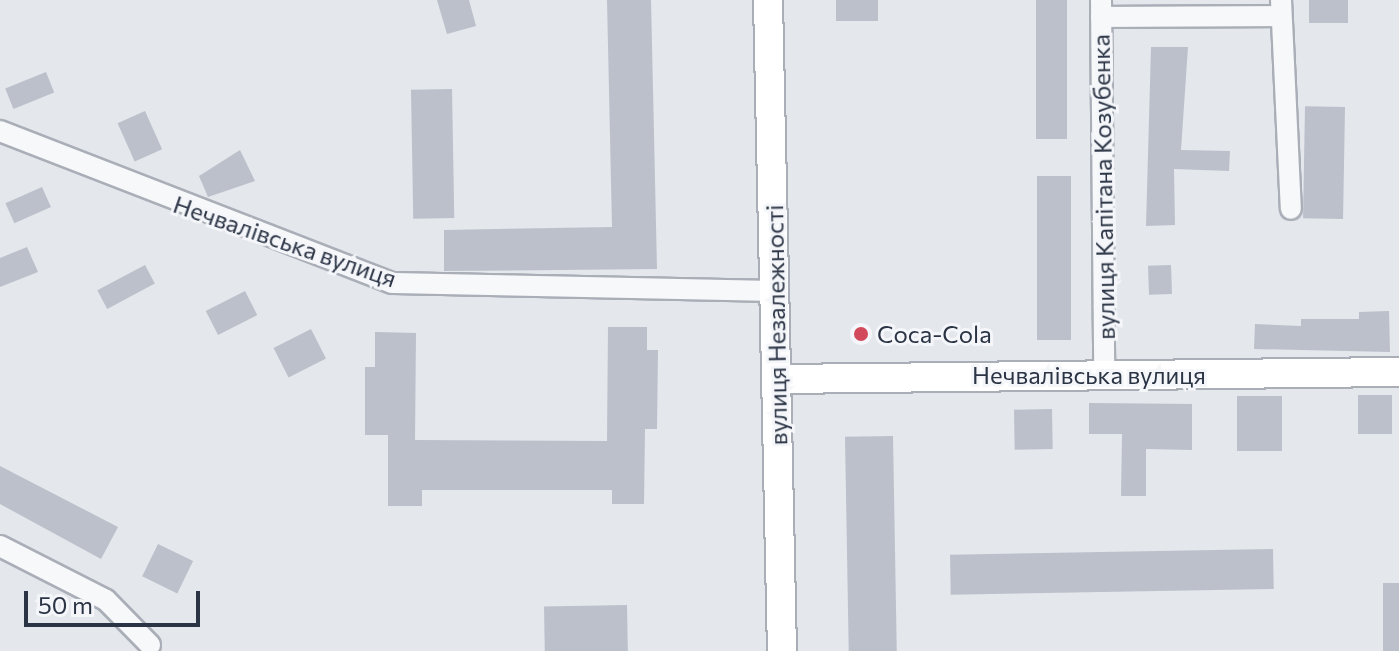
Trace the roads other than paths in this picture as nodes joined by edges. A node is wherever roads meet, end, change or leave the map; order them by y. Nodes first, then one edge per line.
1 (768, 0) edge
2 (1101, 8) edge
3 (1281, 8) edge
4 (0, 131) edge
5 (1291, 209) dead end
6 (776, 291) junction
7 (1399, 372) edge
8 (1104, 374) junction
9 (779, 379) junction
10 (0, 546) edge
11 (150, 645) dead end
12 (782, 651) edge

1 - 6 street, вулиця Незалежності
2 - 3 street
2 - 8 street, вулиця Капітана Козубенка
3 - 5 street
4 - 6 street, Нечвалівська вулиця
6 - 9 street, вулиця Незалежності
7 - 8 street, Нечвалівська вулиця
8 - 9 street, Нечвалівська вулиця
9 - 12 street, вулиця Незалежності
10 - 11 street

